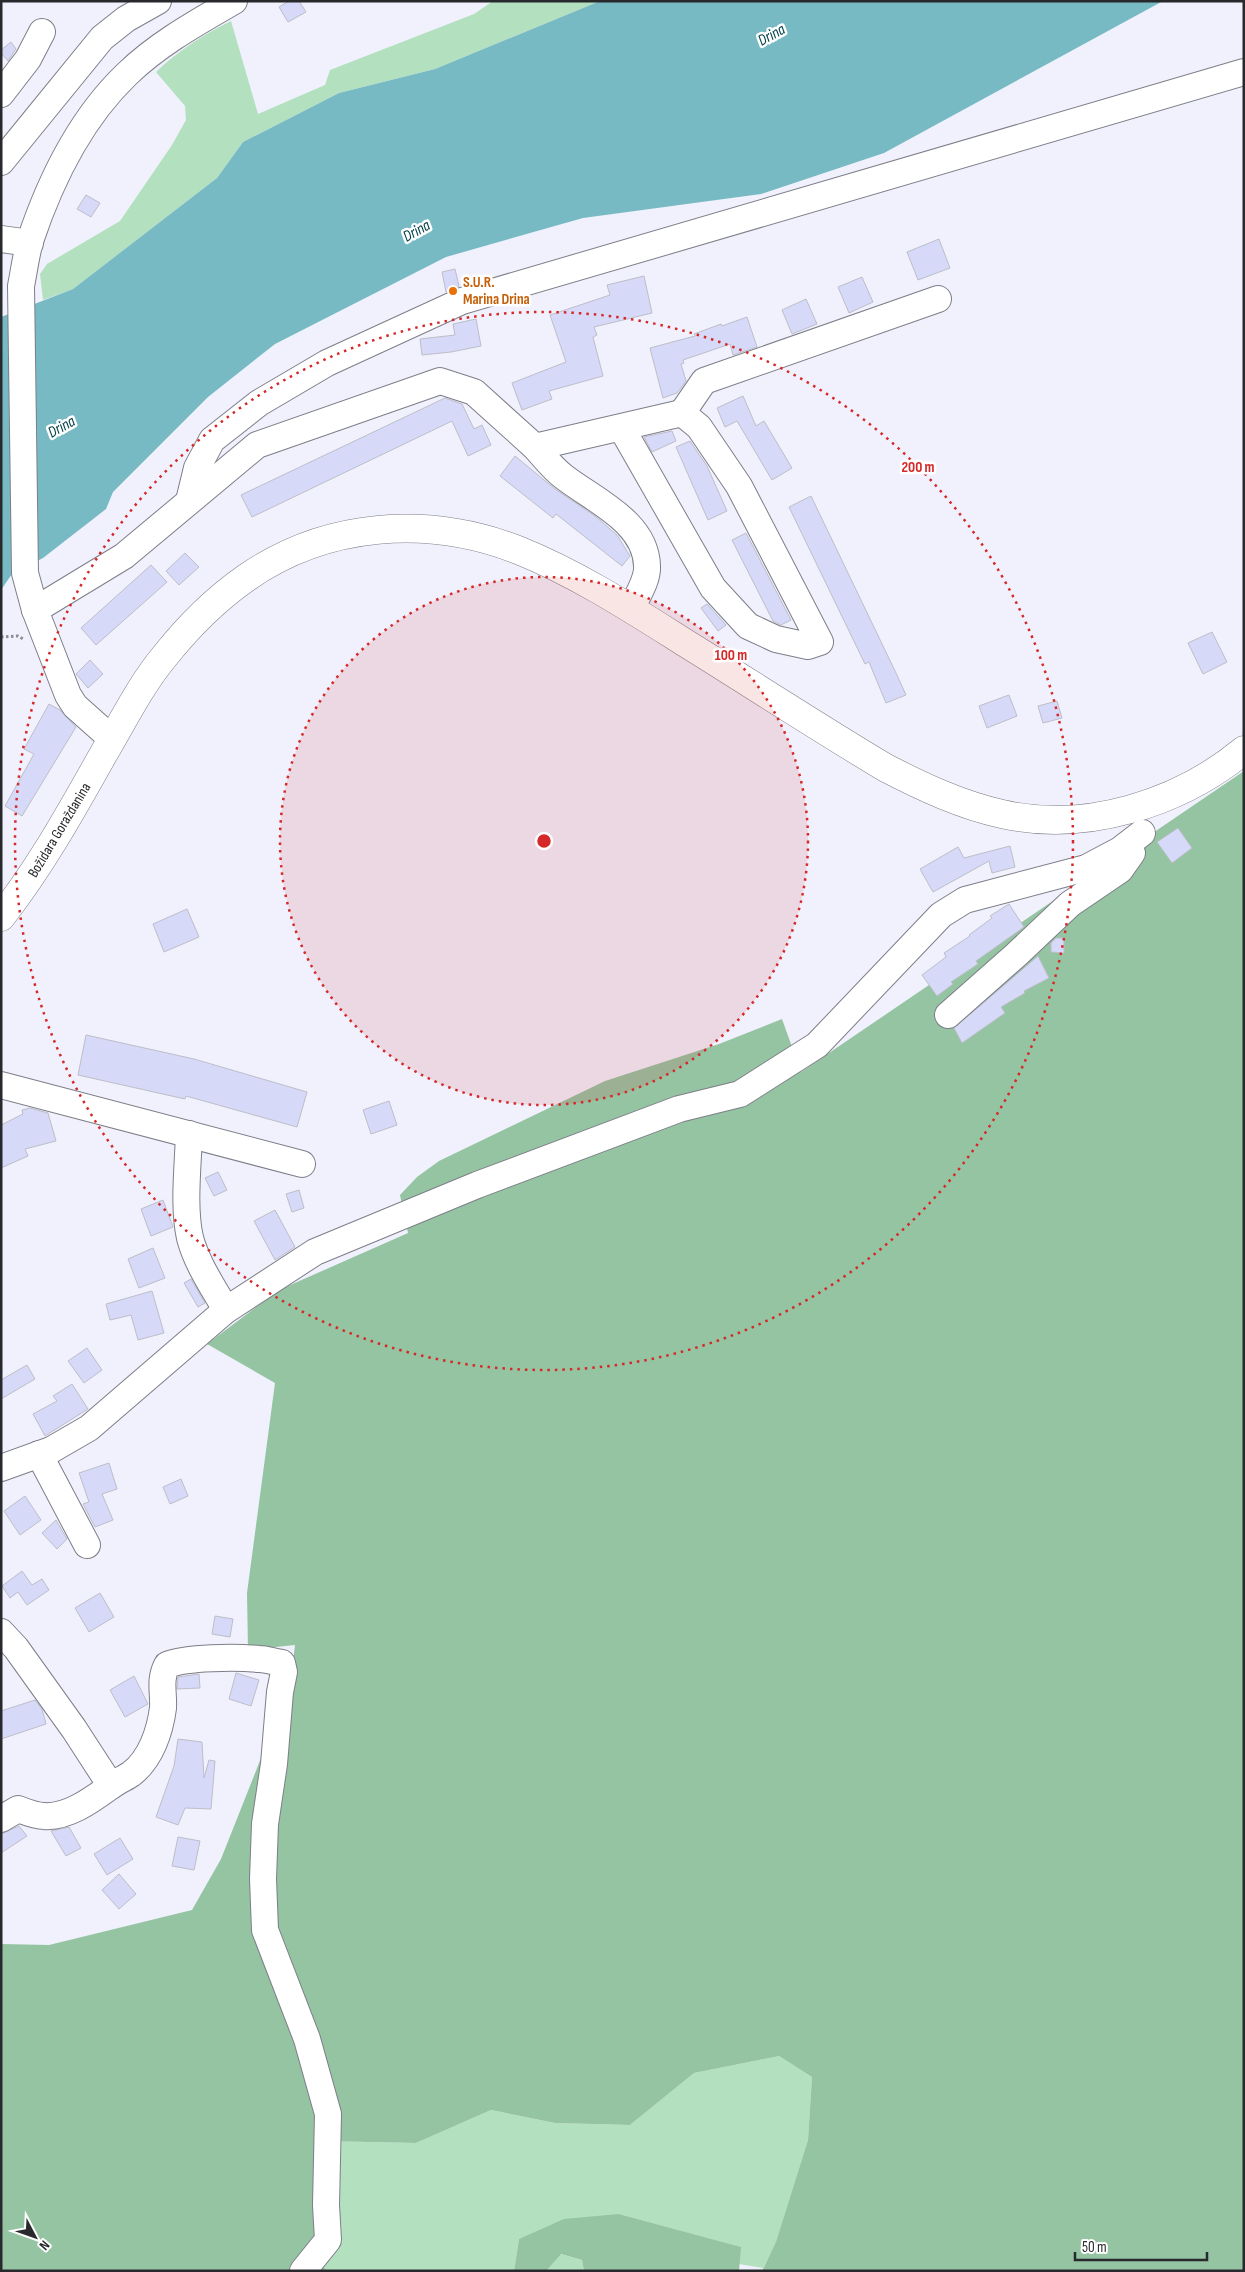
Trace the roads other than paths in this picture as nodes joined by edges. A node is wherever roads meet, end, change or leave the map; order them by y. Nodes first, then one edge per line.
1 (158, 1) edge
2 (234, 1) edge
3 (42, 32) dead end
4 (1244, 72) edge
5 (1, 94) edge
6 (1, 162) edge
7 (1, 239) edge
8 (30, 243) junction
9 (938, 299) dead end
10 (682, 413) junction
11 (621, 427) junction
12 (534, 447) junction
13 (189, 501) junction
14 (631, 609) junction
15 (35, 610) junction
16 (112, 739) junction
17 (1244, 750) edge
18 (1148, 803) junction
19 (1142, 833) junction
20 (1, 918) edge
21 (948, 1015) dead end
22 (1, 1085) edge
23 (189, 1134) junction
24 (302, 1164) dead end
25 (226, 1310) junction
26 (39, 1454) junction
27 (1, 1468) edge
28 (87, 1545) dead end
29 (1, 1632) edge
30 (111, 1786) junction
31 (1, 1819) edge
32 (303, 2271) edge

1 - 6 street
2 - 8 street
3 - 5 street
4 - 13 street
7 - 8 street
8 - 15 street
9 - 10 street
10 - 11 street
10 - 11 street
11 - 12 street
12 - 13 street
12 - 14 street
13 - 15 street
14 - 16 main road, Božidara Goraždanina
14 - 18 main road, Božidara Goraždanina
15 - 16 street
16 - 20 main road, Božidara Goraždanina
17 - 18 main road, Božidara Goraždanina
18 - 19 street
19 - 21 street
19 - 25 street
22 - 23 street
23 - 24 street
23 - 25 street
25 - 26 street
26 - 27 street
26 - 28 street
29 - 30 street
30 - 31 street
30 - 32 street

